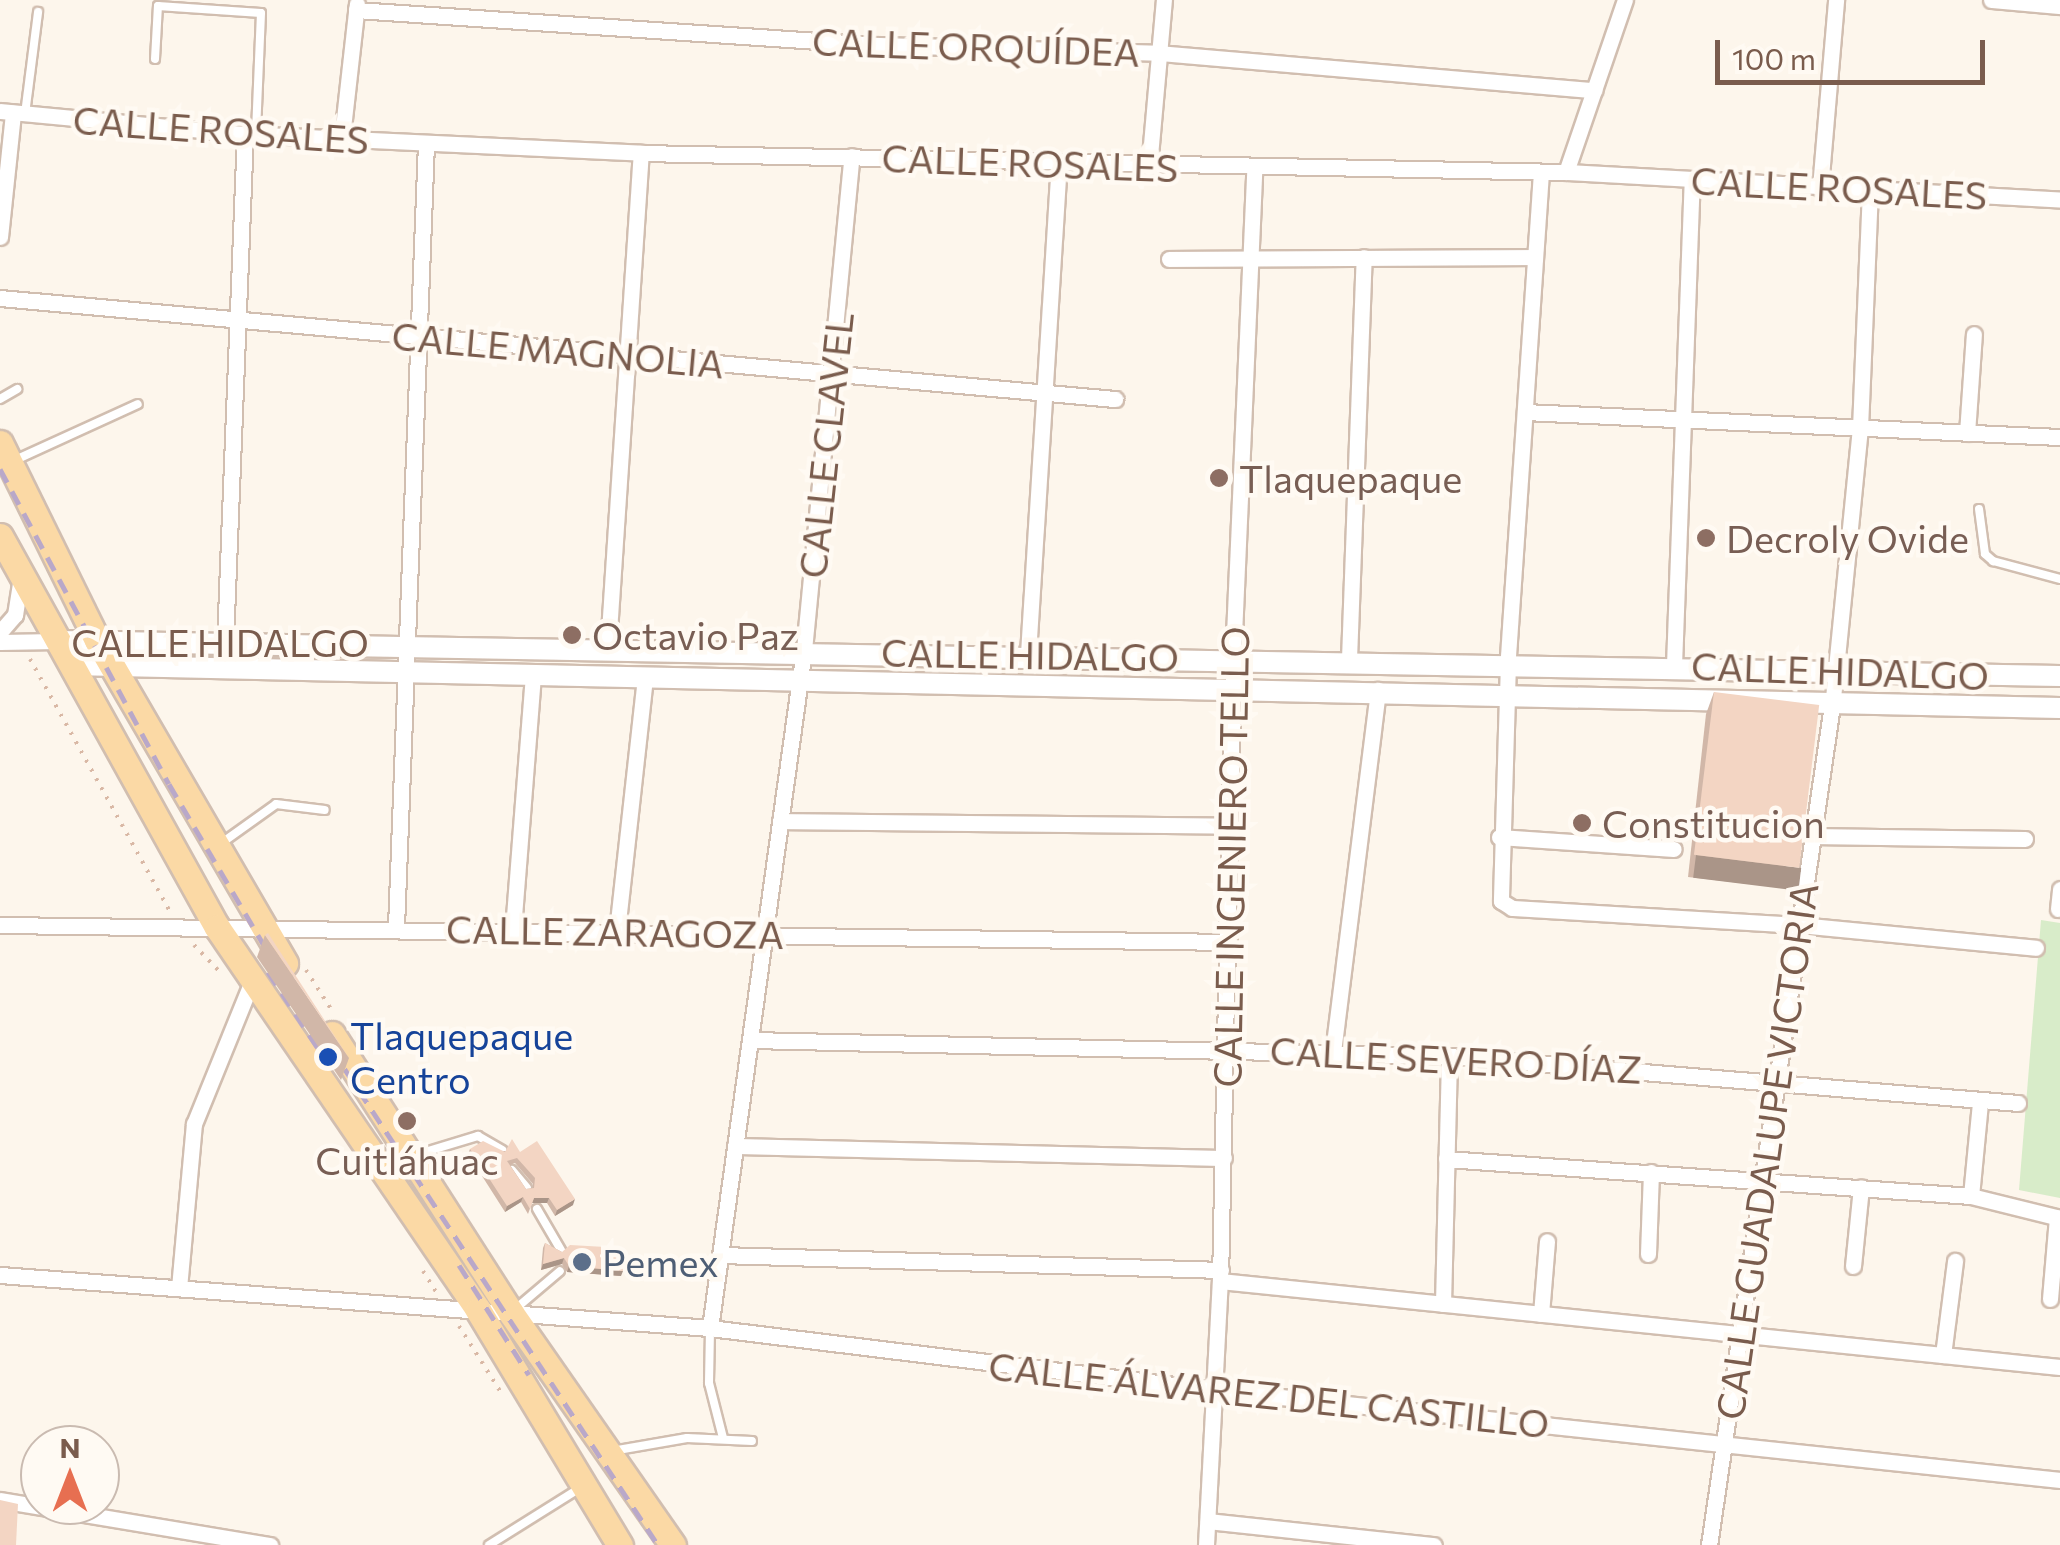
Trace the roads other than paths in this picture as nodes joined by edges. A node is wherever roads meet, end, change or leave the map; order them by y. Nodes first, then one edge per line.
1 (1164, 0) edge
2 (1625, 0) edge
3 (1836, 0) edge
4 (1990, 0) edge
5 (357, 5) edge
6 (2060, 6) edge
7 (38, 12) dead end
8 (1158, 53) junction
9 (155, 59) dead end
10 (1594, 90) junction
11 (13, 113) edge
12 (250, 134) junction
13 (342, 137) junction
14 (426, 144) junction
15 (641, 153) junction
16 (852, 156) junction
17 (4, 158) edge
18 (1058, 165) junction
19 (1149, 167) junction
20 (1254, 170) junction
21 (1541, 172) junction
22 (1566, 172) junction
23 (1692, 178) junction
24 (1820, 188) junction
25 (1870, 190) junction
26 (2060, 200) edge
27 (0, 238) edge
28 (1535, 256) junction
29 (1250, 258) junction
30 (1364, 258) junction
31 (1169, 259) dead end
32 (0, 298) edge
33 (240, 320) junction
34 (1974, 334) dead end
35 (422, 338) junction
36 (630, 356) junction
37 (833, 373) junction
38 (17, 389) dead end
39 (1044, 392) junction
40 (0, 399) edge
41 (1115, 399) dead end
42 (138, 404) dead end
43 (1524, 412) junction
44 (1683, 419) junction
45 (1860, 428) junction
46 (1967, 433) junction
47 (2060, 437) edge
48 (5, 453) edge
49 (1979, 509) dead end
50 (0, 536) edge
51 (21, 574) junction
52 (2060, 579) edge
53 (0, 632) edge
54 (96, 640) junction
55 (58, 641) junction
56 (0, 642) edge
57 (224, 642) junction
58 (409, 644) junction
59 (608, 647) junction
60 (804, 650) junction
61 (1028, 654) junction
62 (1233, 658) junction
63 (1349, 660) junction
64 (1508, 662) junction
65 (71, 665) junction
66 (1674, 665) junction
67 (111, 666) junction
68 (1837, 668) junction
69 (408, 673) junction
70 (533, 676) junction
71 (2060, 676) edge
72 (645, 678) junction
73 (800, 680) junction
74 (1232, 688) junction
75 (1378, 690) junction
76 (1509, 692) junction
77 (1834, 698) junction
78 (2060, 708) edge
79 (325, 810) dead end
80 (780, 821) junction
81 (1230, 826) junction
82 (1499, 836) junction
83 (1811, 836) junction
84 (2025, 839) dead end
85 (216, 849) junction
86 (1674, 849) dead end
87 (2060, 889) edge
88 (2058, 909) dead end
89 (1799, 924) junction
90 (0, 925) edge
91 (260, 925) junction
92 (217, 927) junction
93 (396, 927) junction
94 (514, 929) junction
95 (616, 931) junction
96 (764, 934) junction
97 (1229, 942) junction
98 (2036, 948) dead end
99 (252, 981) junction
100 (750, 1040) junction
101 (1226, 1047) junction
102 (1333, 1052) junction
103 (1448, 1056) junction
104 (1774, 1078) junction
105 (2018, 1102) dead end
106 (1980, 1104) junction
107 (735, 1146) junction
108 (502, 1150) edge
109 (412, 1155) junction
110 (1224, 1158) junction
111 (1446, 1159) junction
112 (512, 1170) edge
113 (1651, 1172) junction
114 (1760, 1180) junction
115 (1862, 1187) junction
116 (527, 1188) edge
117 (1971, 1196) junction
118 (538, 1209) dead end
119 (2058, 1218) edge
120 (1547, 1241) dead end
121 (561, 1250) edge
122 (1648, 1254) dead end
123 (720, 1255) junction
124 (1955, 1262) dead end
125 (1854, 1266) dead end
126 (560, 1271) dead end
127 (0, 1275) edge
128 (1221, 1276) junction
129 (178, 1288) junction
130 (2050, 1299) dead end
131 (1442, 1304) junction
132 (478, 1310) junction
133 (511, 1313) junction
134 (1541, 1314) junction
135 (710, 1328) junction
136 (1739, 1334) junction
137 (1942, 1355) junction
138 (2060, 1367) edge
139 (1216, 1390) junction
140 (722, 1438) junction
141 (752, 1440) dead end
142 (1724, 1444) junction
143 (608, 1452) junction
144 (2060, 1480) edge
145 (584, 1485) junction
146 (0, 1500) edge
147 (1208, 1521) junction
148 (227, 1541) edge
149 (270, 1545) edge
150 (489, 1545) edge
151 (620, 1545) edge
152 (673, 1545) edge
153 (1206, 1545) edge
154 (1434, 1545) edge
155 (1708, 1545) edge

1 - 8 street
2 - 10 street
3 - 24 street
4 - 6 street
5 - 8 street, CALLE ORQUÍDEA
5 - 13 street
7 - 11 lane
8 - 10 street, CALLE ORQUÍDEA
8 - 19 street
9 - 12 lane
10 - 22 street
11 - 12 street, CALLE ROSALES
11 - 17 street
12 - 13 street, CALLE ROSALES
12 - 33 street
13 - 14 street, CALLE ROSALES
14 - 15 street, CALLE ROSALES
14 - 35 street
15 - 16 street, CALLE ROSALES
15 - 36 street
16 - 18 street, CALLE ROSALES
16 - 37 street, CALLE CLAVEL
17 - 27 street
18 - 19 street, CALLE ROSALES
18 - 39 street
19 - 20 street, CALLE ROSALES
20 - 21 street, CALLE ROSALES
20 - 29 street, CALLE INGENIERO TELLO
21 - 22 street, CALLE ROSALES
21 - 28 street
22 - 23 street, CALLE ROSALES
23 - 24 street, CALLE ROSALES
23 - 44 street
24 - 25 street, CALLE ROSALES
25 - 26 street, CALLE ROSALES
25 - 45 street, CALLE GUADALUPE VICTORIA
28 - 30 street
28 - 43 street
29 - 30 street
29 - 31 street
29 - 62 street, CALLE INGENIERO TELLO
30 - 63 street
32 - 33 street, CALLE MAGNOLIA
33 - 35 street, CALLE MAGNOLIA
33 - 57 street
34 - 46 street
35 - 36 street, CALLE MAGNOLIA
35 - 58 street
36 - 37 street, CALLE MAGNOLIA
36 - 59 street
37 - 39 street, CALLE MAGNOLIA
37 - 60 street, CALLE CLAVEL
38 - 40 lane
39 - 41 street, CALLE MAGNOLIA
39 - 61 street
42 - 48 lane
43 - 44 street
43 - 64 street
44 - 45 street
44 - 66 street
45 - 46 street
45 - 68 street, CALLE GUADALUPE VICTORIA
46 - 47 street
48 - 54 main road
49 - 52 lane
50 - 51 main road
51 - 53 street
51 - 55 main road
54 - 55 street, CALLE HIDALGO
54 - 57 street, CALLE HIDALGO
54 - 67 main road
55 - 56 street, CALLE HIDALGO
55 - 65 main road
57 - 58 street, CALLE HIDALGO
58 - 59 street, CALLE HIDALGO
58 - 69 street
59 - 60 street, CALLE HIDALGO
60 - 61 street, CALLE HIDALGO
60 - 73 street, CALLE CLAVEL
61 - 62 street, CALLE HIDALGO
62 - 63 street, CALLE HIDALGO
62 - 74 street, CALLE INGENIERO TELLO
63 - 64 street, CALLE HIDALGO
64 - 66 street, CALLE HIDALGO
64 - 76 street
65 - 67 street, CALLE HIDALGO
65 - 92 main road
66 - 68 street, CALLE HIDALGO
67 - 69 street, CALLE HIDALGO
67 - 85 main road
68 - 71 street, CALLE HIDALGO
68 - 77 street, CALLE GUADALUPE VICTORIA
69 - 70 street, CALLE HIDALGO
69 - 93 street
70 - 72 street, CALLE HIDALGO
70 - 94 street
72 - 73 street, CALLE HIDALGO
72 - 95 street
73 - 74 street, CALLE HIDALGO
73 - 80 street, CALLE CLAVEL
74 - 75 street, CALLE HIDALGO
74 - 81 street, CALLE INGENIERO TELLO
75 - 76 street, CALLE HIDALGO
75 - 102 street
76 - 77 street, CALLE HIDALGO
76 - 82 street
77 - 78 street, CALLE HIDALGO
77 - 83 street, CALLE GUADALUPE VICTORIA
79 - 85 lane
80 - 81 street
80 - 96 street, CALLE CLAVEL
81 - 97 street, CALLE INGENIERO TELLO
82 - 86 street
82 - 89 street
83 - 84 street
83 - 89 street, CALLE GUADALUPE VICTORIA
85 - 91 main road
87 - 88 street
89 - 98 street
89 - 104 street, CALLE GUADALUPE VICTORIA
90 - 92 street, CALLE ZARAGOZA
91 - 92 street, CALLE ZARAGOZA
91 - 93 street, CALLE ZARAGOZA
91 - 109 main road
92 - 99 main road
93 - 94 street, CALLE ZARAGOZA
94 - 95 street, CALLE ZARAGOZA
95 - 96 street, CALLE ZARAGOZA
96 - 97 street, CALLE ZARAGOZA
96 - 100 street, CALLE CLAVEL
97 - 101 street, CALLE INGENIERO TELLO
99 - 129 street
99 - 132 main road
100 - 101 street, CALLE SEVERO DÍAZ
100 - 107 street, CALLE CLAVEL
101 - 102 street, CALLE SEVERO DÍAZ
101 - 110 street, CALLE INGENIERO TELLO
102 - 103 street, CALLE SEVERO DÍAZ
103 - 104 street, CALLE SEVERO DÍAZ
103 - 111 street
104 - 106 street, CALLE SEVERO DÍAZ
104 - 114 street, CALLE GUADALUPE VICTORIA
105 - 106 street, CALLE SEVERO DÍAZ
106 - 117 street
107 - 110 street
107 - 123 street, CALLE CLAVEL
108 - 109 lane
109 - 133 main road
110 - 128 street, CALLE INGENIERO TELLO
111 - 113 street
111 - 131 street
112 - 116 lane
113 - 114 street
113 - 122 street
114 - 115 street
114 - 136 street, CALLE GUADALUPE VICTORIA
115 - 117 street
115 - 125 street
117 - 119 street
118 - 121 lane
119 - 130 street
120 - 134 street
123 - 128 street
123 - 135 street, CALLE CLAVEL
124 - 137 street
126 - 133 lane
127 - 129 street, CALLE ÁLVAREZ DEL CASTILLO
128 - 131 street
128 - 139 street, CALLE INGENIERO TELLO
129 - 132 street, CALLE ÁLVAREZ DEL CASTILLO
131 - 134 street
132 - 133 street, CALLE ÁLVAREZ DEL CASTILLO
132 - 145 main road
133 - 135 street, CALLE ÁLVAREZ DEL CASTILLO
133 - 143 main road
134 - 136 street
135 - 139 street, CALLE ÁLVAREZ DEL CASTILLO
135 - 140 lane
136 - 137 street
136 - 142 street, CALLE GUADALUPE VICTORIA
137 - 138 street
139 - 142 street, CALLE ÁLVAREZ DEL CASTILLO
139 - 147 street, CALLE INGENIERO TELLO
140 - 141 lane
140 - 143 lane
142 - 144 street, CALLE ÁLVAREZ DEL CASTILLO
142 - 155 street, CALLE GUADALUPE VICTORIA
143 - 152 main road
145 - 150 lane
145 - 151 main road
146 - 148 street
147 - 153 street, CALLE INGENIERO TELLO
147 - 154 street
148 - 149 street

